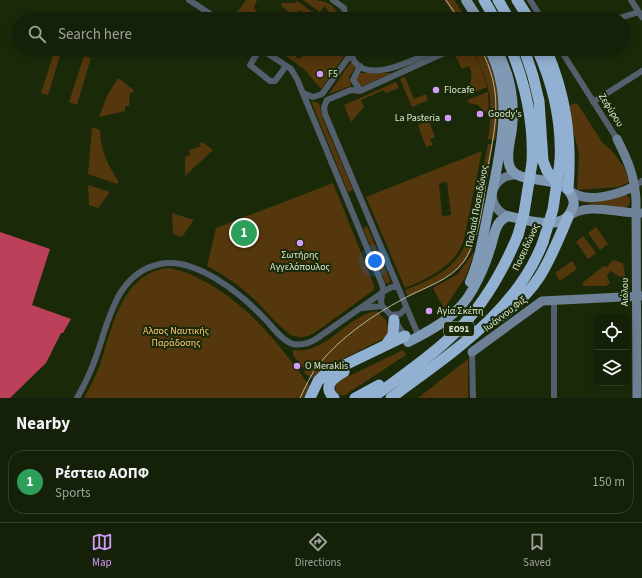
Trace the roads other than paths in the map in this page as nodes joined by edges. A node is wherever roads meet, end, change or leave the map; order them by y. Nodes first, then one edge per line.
1 (189, 0) edge
2 (333, 0) edge
3 (459, 0) edge
4 (466, 0) edge
5 (484, 0) edge
6 (498, 0) edge
7 (509, 0) edge
8 (517, 0) edge
9 (530, 0) edge
10 (631, 0) edge
11 (207, 12) edge
12 (345, 12) edge
13 (467, 12) edge
14 (474, 12) edge
15 (491, 12) edge
16 (505, 12) edge
17 (517, 12) edge
18 (525, 12) edge
19 (538, 12) edge
20 (640, 15) edge
21 (630, 17) edge
22 (256, 56) edge
23 (271, 56) edge
24 (348, 56) edge
25 (354, 56) edge
26 (425, 56) edge
27 (435, 56) edge
28 (492, 56) edge
29 (499, 56) edge
30 (513, 56) edge
31 (526, 56) edge
32 (540, 56) edge
33 (549, 56) edge
34 (564, 56) edge
35 (286, 66) junction
36 (360, 66) junction
37 (404, 68) junction
38 (642, 71) edge
39 (360, 91) junction
40 (303, 93) junction
41 (322, 94) junction
42 (327, 100) junction
43 (593, 102) junction
44 (617, 139) joint
45 (516, 175) junction
46 (557, 183) junction
47 (638, 183) edge
48 (568, 189) junction
49 (625, 191) junction
50 (492, 192) junction
51 (358, 193) junction
52 (346, 198) junction
53 (636, 199) junction
54 (640, 211) edge
55 (621, 213) junction
56 (508, 216) junction
57 (568, 217) junction
58 (369, 219) junction
59 (357, 224) junction
60 (639, 230) edge
61 (398, 288) junction
62 (383, 292) junction
63 (639, 296) edge
64 (554, 300) junction
65 (382, 306) junction
66 (362, 308) junction
67 (406, 308) junction
68 (393, 318) junction
69 (417, 334) junction
70 (406, 339) junction
71 (445, 343) junction
72 (385, 345) junction
73 (460, 346) junction
74 (472, 352) joint
75 (77, 398) edge
76 (310, 398) edge
77 (334, 398) edge
78 (355, 398) edge
79 (372, 398) edge
80 (391, 398) edge
81 (473, 398) edge
82 (554, 398) edge
83 (637, 398) edge

1 - 11 street
2 - 12 street
3 - 13 main road
4 - 14 main road
5 - 15 highway
6 - 16 highway
7 - 17 highway
8 - 18 highway
9 - 19 street
10 - 20 street
20 - 21 street
22 - 35 street
23 - 35 street
24 - 41 street
25 - 36 street
26 - 37 street
27 - 37 street
28 - 50 main road, Παλαιά Ποσειδώνος
29 - 45 main road
30 - 71 highway, Ποσειδώνος / ΕΟ91, bridge
31 - 46 highway
32 - 73 highway, Ποσειδώνος / ΕΟ91, bridge
33 - 48 highway
34 - 43 street, Ζεφύρου
35 - 40 street
36 - 37 street
36 - 39 street
37 - 39 street
38 - 43 street
39 - 42 street
40 - 41 street
40 - 52 street
41 - 42 street
42 - 51 street
43 - 44 street, Ζεφύρου
44 - 47 street, Ζεφύρου
45 - 46 main road
45 - 50 street
46 - 48 main road
47 - 49 street
47 - 53 street
48 - 49 street
48 - 57 main road
49 - 53 street
50 - 56 street
50 - 69 main road, Παλαιά Ποσειδώνος
51 - 52 street
51 - 58 street
52 - 59 street
53 - 54 street
53 - 55 street
54 - 55 street
54 - 60 street, Αιόλου
55 - 57 street
56 - 57 main road
56 - 69 main road, Παλαιά Ποσειδώνος
57 - 73 highway
58 - 59 street
58 - 61 street
59 - 62 street
60 - 63 street, Αιόλου
61 - 62 street
61 - 67 street
62 - 65 street
62 - 66 street
63 - 64 street, Ιωάννου Φιξ
63 - 83 street, Αιόλου
64 - 74 street, Ιωάννου Φιξ
64 - 82 street
65 - 66 street
65 - 68 street
66 - 75 street
67 - 68 street
67 - 69 street
68 - 70 street
68 - 72 highway
69 - 70 main road, Παλαιά Ποσειδώνος
70 - 72 highway
70 - 77 highway
71 - 78 highway
71 - 79 highway, Ποσειδώνος / ΕΟ91
72 - 76 highway
73 - 80 highway, Ποσειδώνος / ΕΟ91
74 - 81 street

